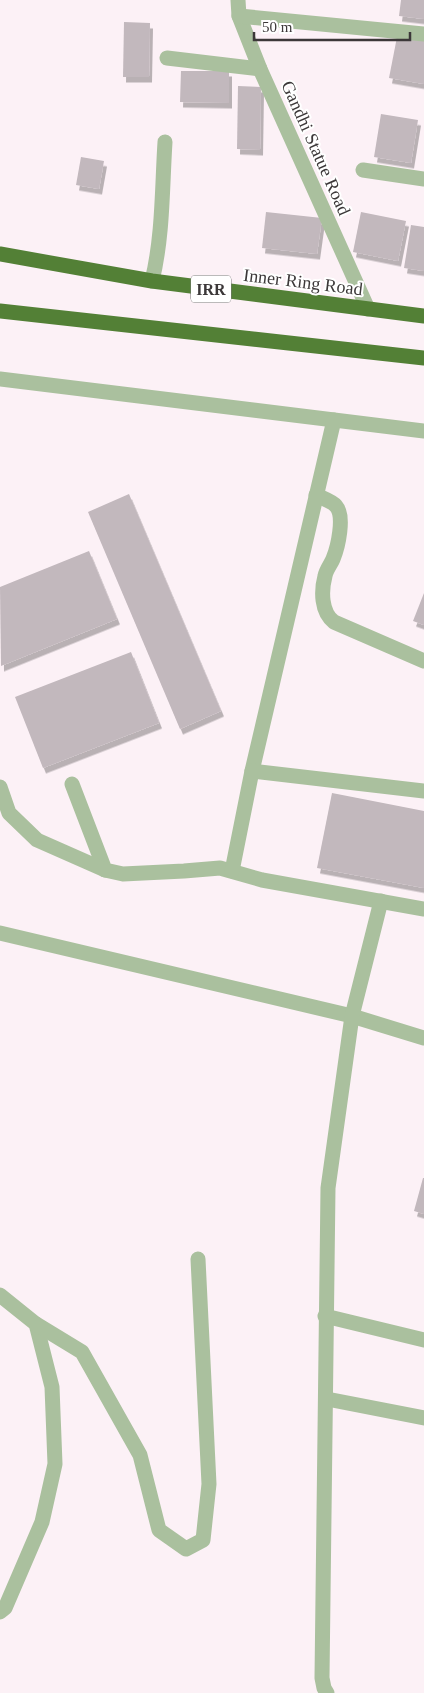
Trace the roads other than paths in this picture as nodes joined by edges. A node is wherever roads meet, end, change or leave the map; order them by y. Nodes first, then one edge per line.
1 (238, 0) edge
2 (239, 16) junction
3 (424, 34) edge
4 (167, 58) dead end
5 (260, 69) junction
6 (165, 142) dead end
7 (363, 170) dead end
8 (424, 179) edge
9 (0, 254) edge
10 (152, 281) junction
11 (368, 309) junction
12 (0, 312) edge
13 (424, 316) edge
14 (424, 358) edge
15 (0, 379) edge
16 (334, 420) junction
17 (424, 431) edge
18 (316, 495) junction
19 (424, 661) edge
20 (252, 771) junction
21 (72, 784) dead end
22 (0, 787) edge
23 (424, 791) edge
24 (105, 870) junction
25 (232, 871) junction
26 (381, 901) junction
27 (424, 909) edge
28 (0, 933) edge
29 (352, 1016) junction
30 (424, 1038) edge
31 (198, 1259) dead end
32 (0, 1295) edge
33 (325, 1316) junction
34 (36, 1324) junction
35 (424, 1340) edge
36 (327, 1399) junction
37 (424, 1418) edge
38 (0, 1612) edge
39 (328, 1693) edge

1 - 2 street, Gandhi Statue Road
2 - 3 street
2 - 5 street, Gandhi Statue Road
4 - 5 street
5 - 11 street, Gandhi Statue Road
6 - 10 street
7 - 8 street
9 - 10 highway, Inner Ring Road / IRR
10 - 11 highway, Inner Ring Road / IRR
11 - 13 highway, Inner Ring Road / IRR
12 - 14 highway
15 - 16 street
16 - 17 street
16 - 18 street
18 - 19 street
18 - 20 street
20 - 23 street
20 - 25 street
21 - 24 street
22 - 24 street
24 - 25 street
25 - 26 street
26 - 27 street
26 - 29 street
28 - 29 street
29 - 30 street
29 - 33 street
31 - 34 street
32 - 34 street
33 - 35 street
33 - 36 street
34 - 38 street
36 - 37 street
36 - 39 street

